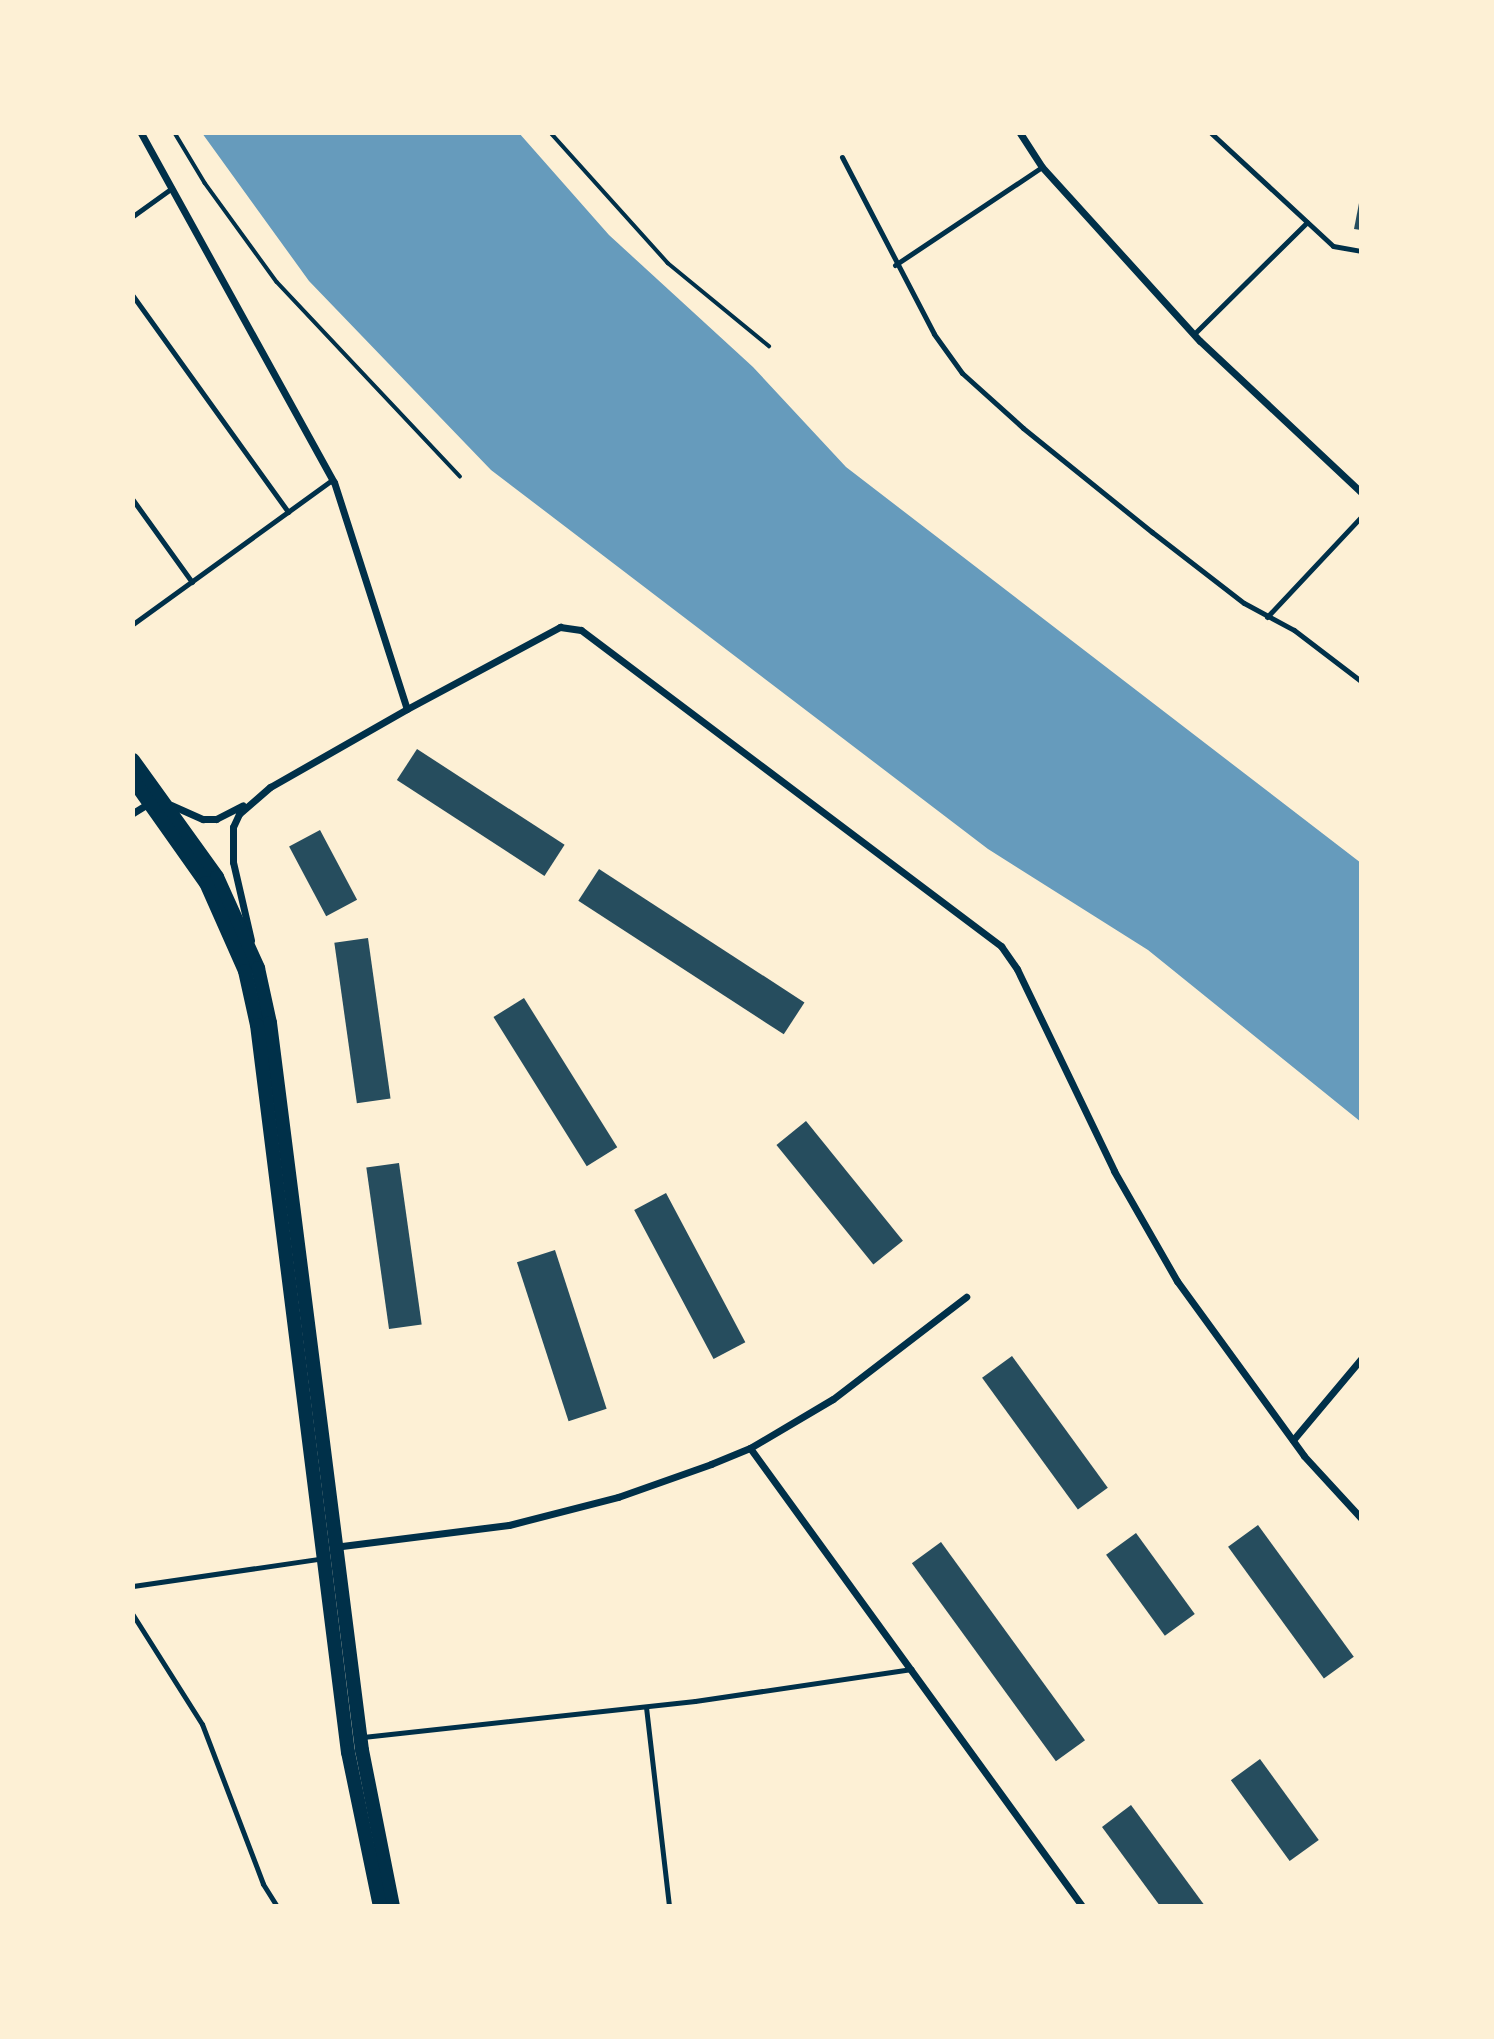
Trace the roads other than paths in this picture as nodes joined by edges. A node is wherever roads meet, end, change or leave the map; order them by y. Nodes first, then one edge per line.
1 (141, 133) edge
2 (1020, 133) edge
3 (1211, 133) edge
4 (842, 157) dead end
5 (1042, 167) junction
6 (172, 188) junction
7 (133, 216) edge
8 (1307, 222) junction
9 (1361, 251) edge
10 (895, 265) junction
11 (133, 296) edge
12 (1194, 334) junction
13 (332, 480) junction
14 (1361, 492) edge
15 (133, 500) edge
16 (288, 512) junction
17 (1361, 517) edge
18 (192, 582) junction
19 (1267, 617) junction
20 (133, 624) edge
21 (1361, 681) edge
22 (407, 709) junction
23 (133, 760) edge
24 (133, 780) edge
25 (155, 799) junction
26 (249, 801) junction
27 (133, 813) edge
28 (258, 968) junction
29 (966, 1297) dead end
30 (1361, 1359) edge
31 (1293, 1440) junction
32 (750, 1448) junction
33 (1361, 1518) edge
34 (330, 1552) junction
35 (133, 1586) edge
36 (133, 1615) edge
37 (912, 1669) junction
38 (646, 1707) junction
39 (353, 1738) junction
40 (276, 1906) edge
41 (380, 1906) edge
42 (393, 1906) edge
43 (669, 1906) edge
44 (1082, 1906) edge

1 - 6 street
2 - 5 street
3 - 8 lane
4 - 10 lane
5 - 10 lane
5 - 12 street
6 - 7 lane
6 - 13 street
8 - 9 lane
8 - 12 lane
10 - 19 lane
11 - 16 lane
12 - 14 street
13 - 16 lane
13 - 22 street
15 - 18 lane
16 - 18 lane
17 - 19 lane
18 - 20 lane
19 - 21 lane
22 - 26 street
22 - 31 street
23 - 25 main road
24 - 25 main road
25 - 26 street
25 - 27 street
25 - 28 main road
25 - 34 main road
26 - 28 street
28 - 34 main road
29 - 32 street
30 - 31 street
31 - 33 street
32 - 34 street
32 - 37 street
34 - 35 lane
34 - 39 main road
36 - 40 lane
37 - 38 lane
37 - 44 street
38 - 39 lane
38 - 43 lane
39 - 41 main road
39 - 42 main road

